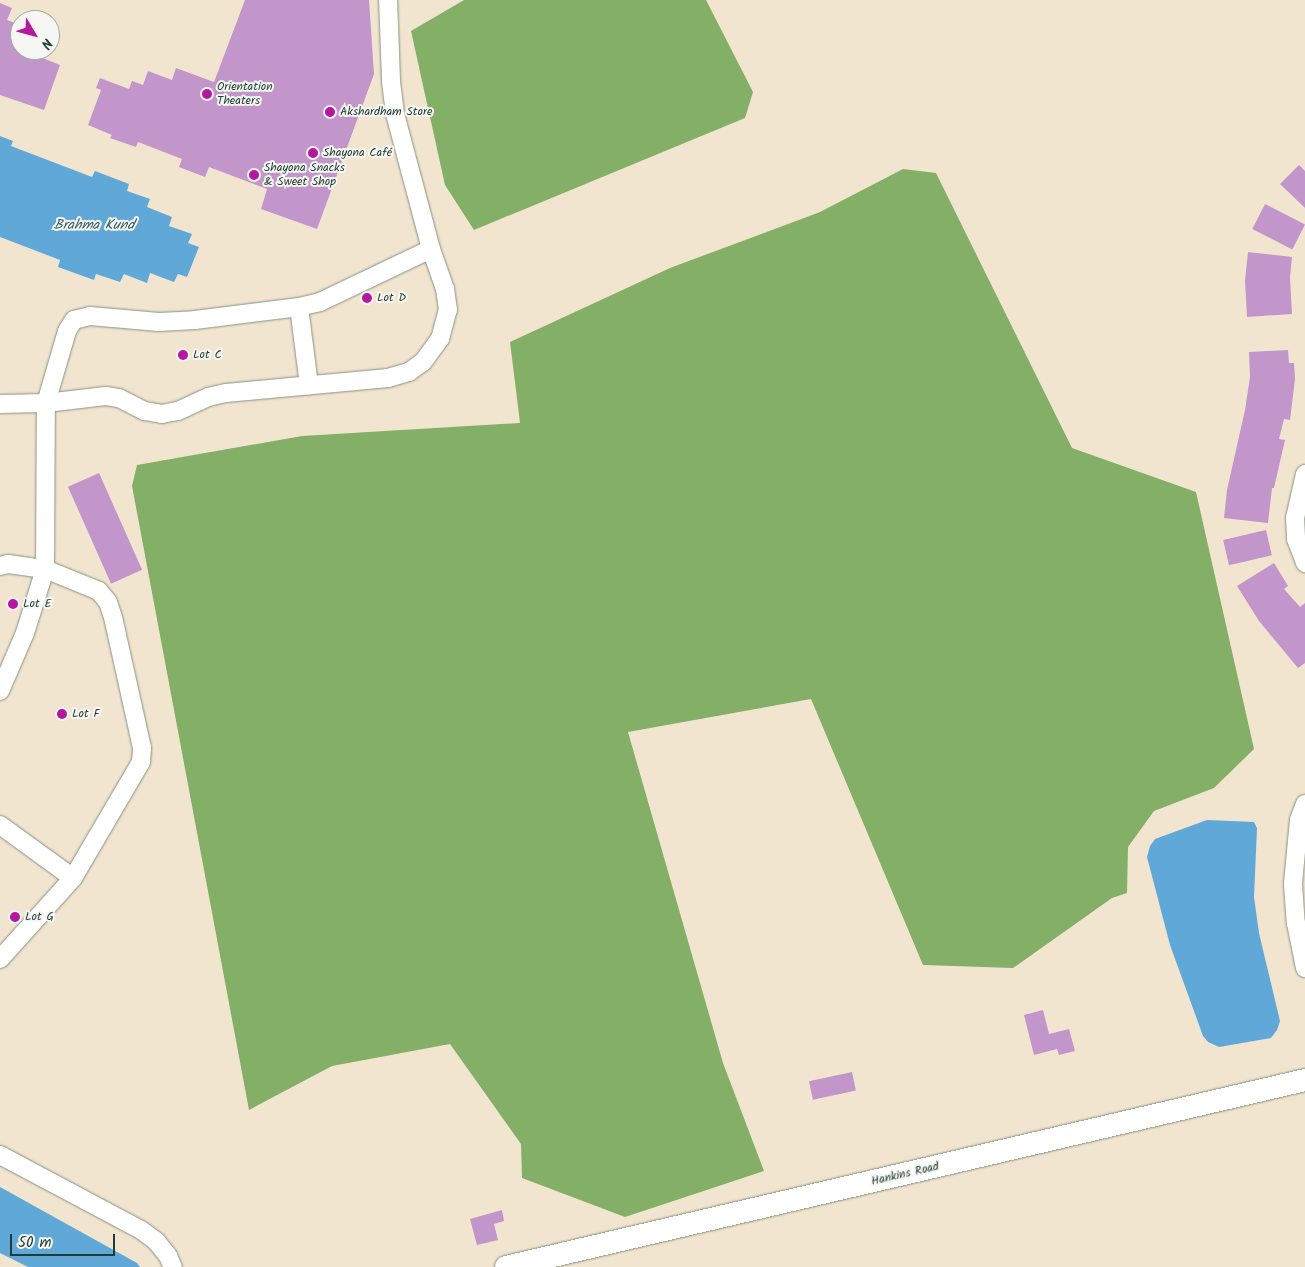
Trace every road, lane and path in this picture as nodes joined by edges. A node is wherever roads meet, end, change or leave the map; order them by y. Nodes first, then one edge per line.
1 (388, 0) edge
2 (431, 249) junction
3 (299, 307) junction
4 (309, 385) junction
5 (46, 403) junction
6 (0, 404) edge
7 (1305, 474) edge
8 (1305, 563) edge
9 (0, 566) edge
10 (45, 570) junction
11 (0, 690) edge
12 (1305, 804) edge
13 (0, 825) edge
14 (73, 878) junction
15 (0, 959) edge
16 (1305, 968) edge
17 (1305, 1080) edge
18 (0, 1155) edge
19 (173, 1267) edge
20 (506, 1267) edge

1 - 2 street
2 - 3 street
2 - 4 street
3 - 4 street
3 - 5 street
4 - 5 street
5 - 6 street
5 - 10 street
7 - 8 street
9 - 10 street
10 - 11 street
10 - 14 street
12 - 16 street
13 - 14 street
14 - 15 street
17 - 20 main road, Hankins Road
18 - 19 street

